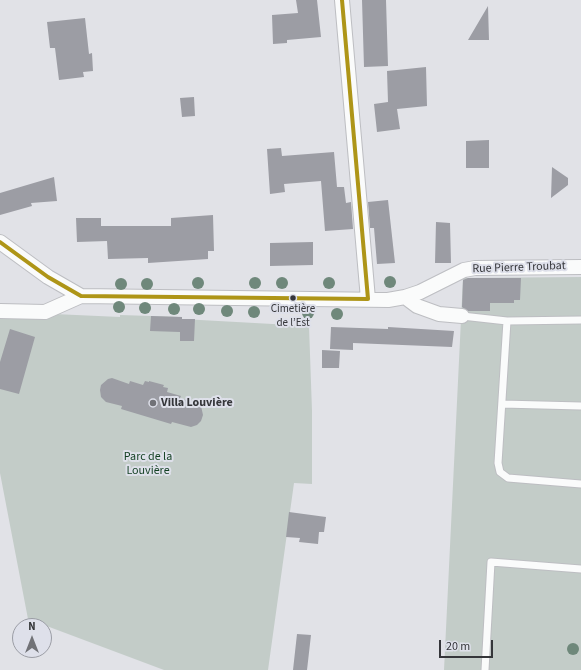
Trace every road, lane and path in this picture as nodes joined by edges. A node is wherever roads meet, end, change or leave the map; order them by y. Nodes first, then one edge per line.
1 (342, 0) edge
2 (0, 242) edge
3 (581, 267) edge
4 (81, 296) junction
5 (405, 297) junction
6 (368, 299) junction
7 (0, 311) edge
8 (462, 316) joint
9 (581, 320) edge
10 (507, 321) junction
11 (502, 404) junction
12 (581, 406) edge
13 (581, 484) edge
14 (581, 569) edge
15 (485, 670) edge

1 - 6 street
2 - 4 street
3 - 5 street, Rue Pierre Troubat
4 - 6 street, Rue Pierre Troubat
4 - 7 street
5 - 6 street, Rue Pierre Troubat
5 - 8 street
8 - 10 lane
9 - 10 lane
10 - 11 lane
11 - 12 lane
11 - 13 lane
14 - 15 lane

